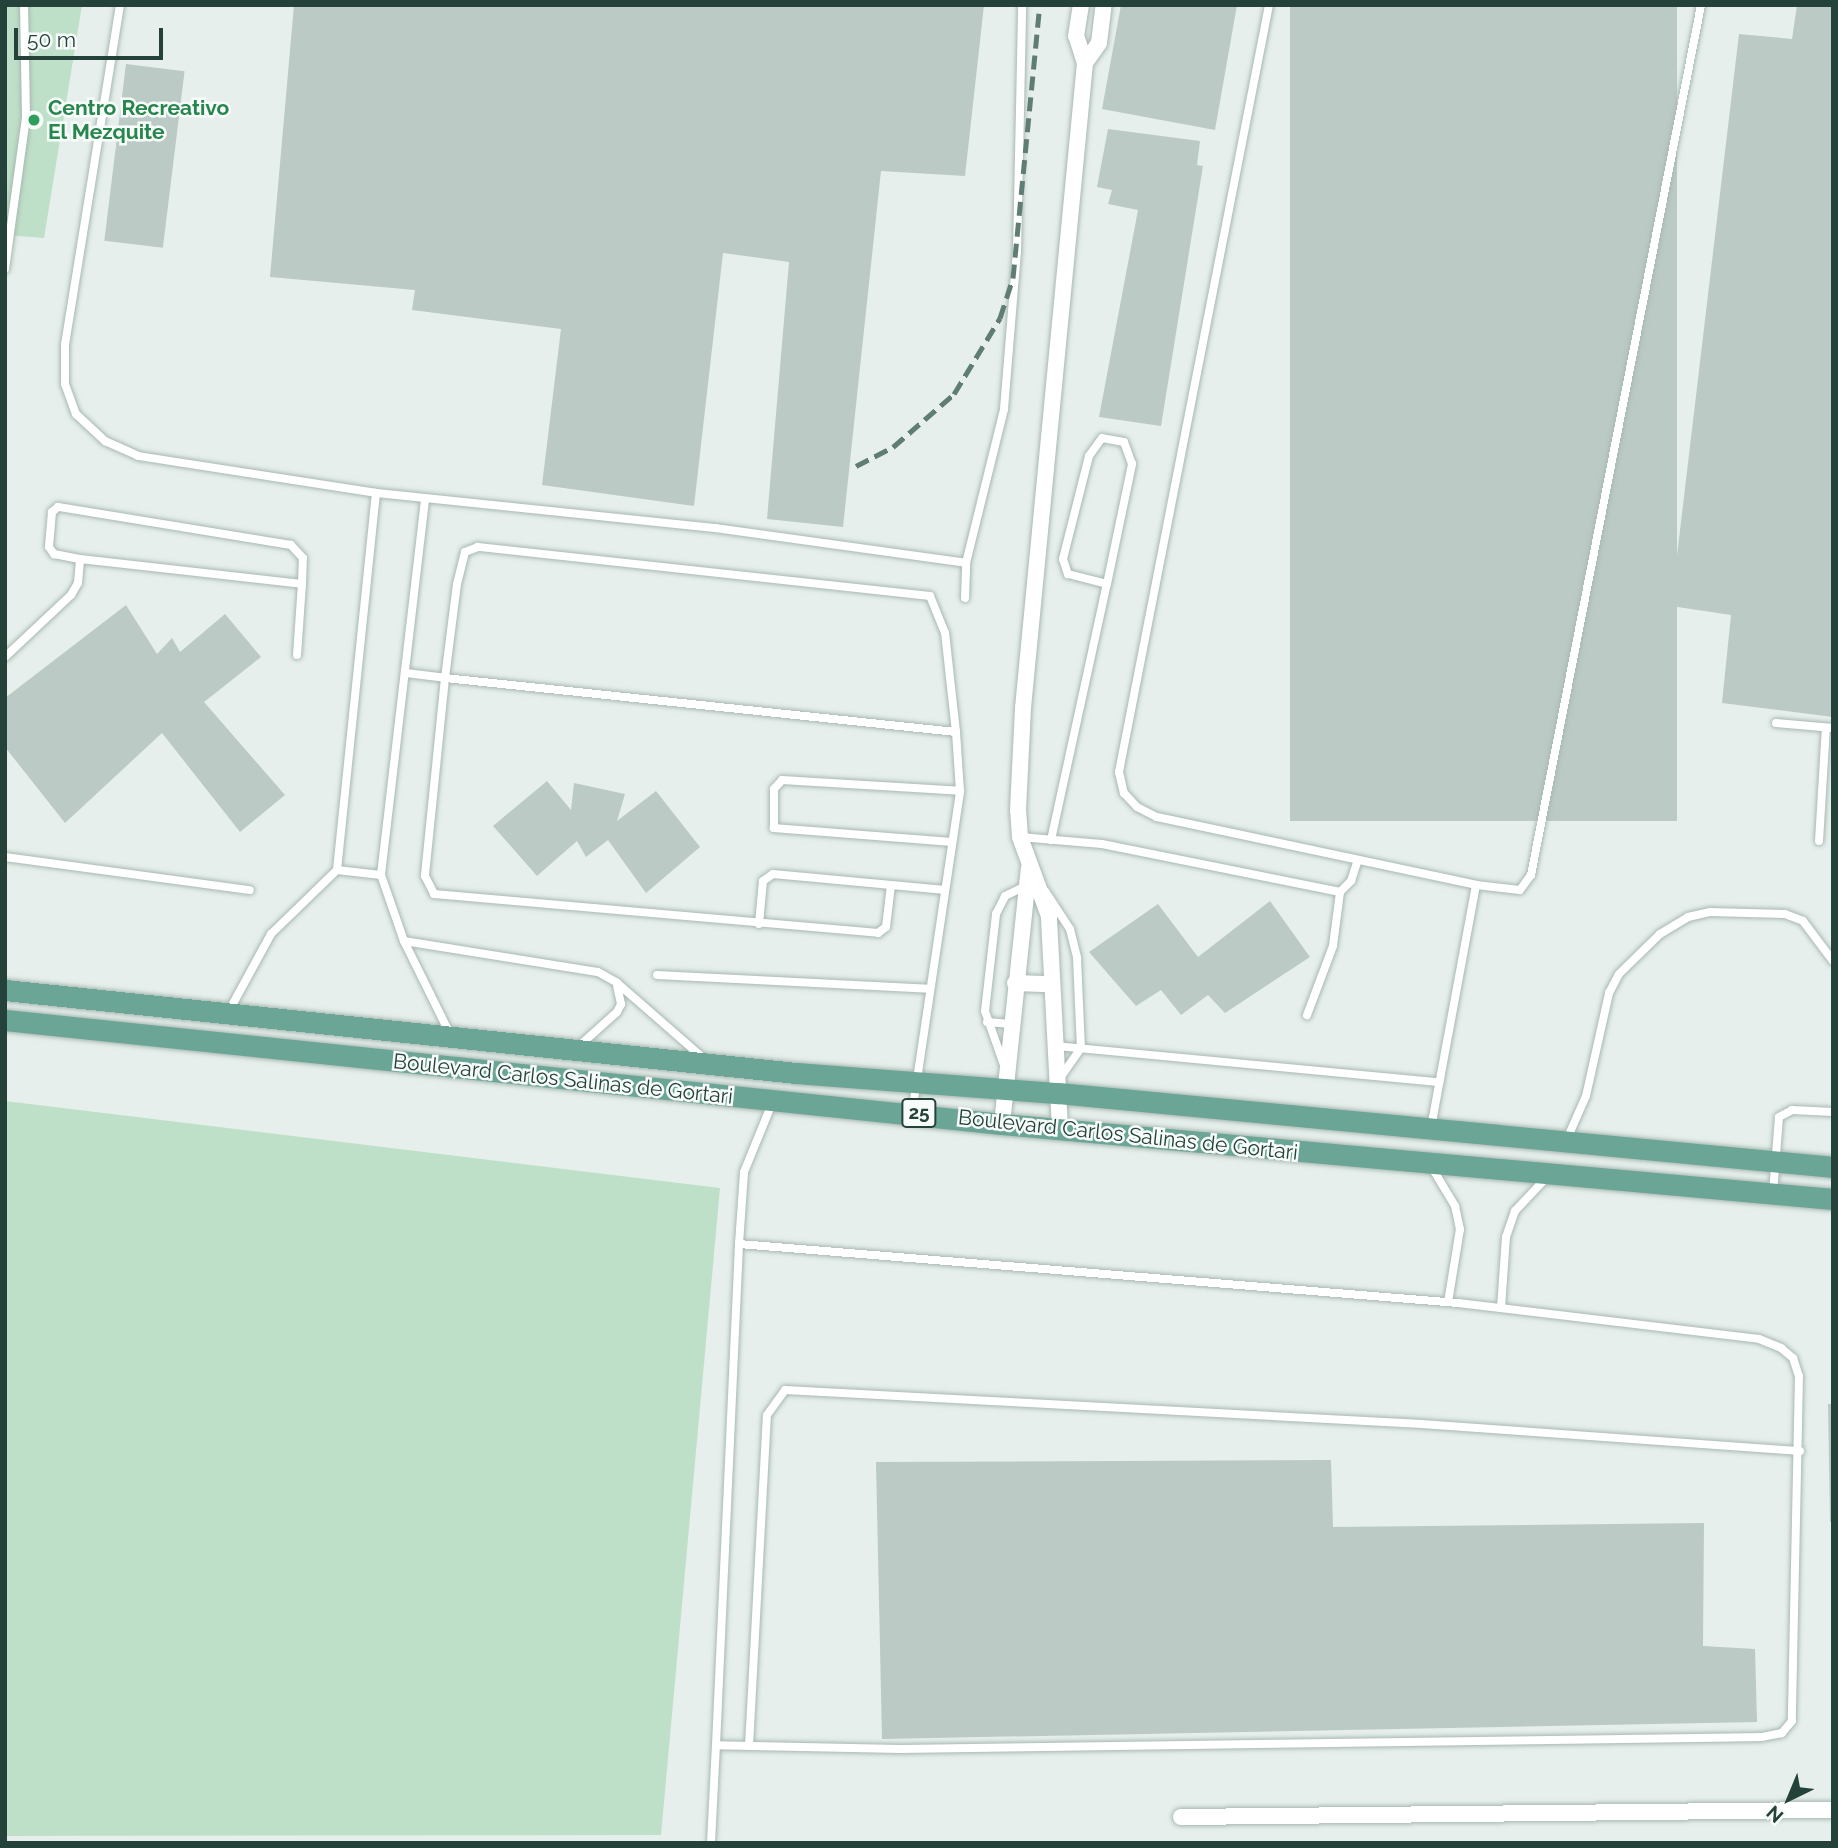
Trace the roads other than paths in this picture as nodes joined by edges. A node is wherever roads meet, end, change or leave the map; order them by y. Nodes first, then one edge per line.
1 (24, 5) edge
2 (120, 5) edge
3 (1022, 5) edge
4 (1081, 5) edge
5 (1104, 5) edge
6 (1269, 5) edge
7 (1702, 5) edge
8 (1086, 63) junction
9 (8, 224) edge
10 (5, 269) edge
11 (376, 493) junction
12 (425, 500) junction
13 (80, 559) junction
14 (966, 562) junction
15 (302, 584) junction
16 (1107, 584) junction
17 (965, 598) dead end
18 (297, 655) dead end
19 (5, 657) edge
20 (406, 673) junction
21 (445, 678) junction
22 (1776, 723) dead end
23 (1829, 728) edge
24 (956, 732) junction
25 (960, 791) junction
26 (1020, 837) junction
27 (1051, 840) junction
28 (1819, 841) dead end
29 (952, 842) junction
30 (5, 857) edge
31 (1358, 860) junction
32 (337, 870) junction
33 (381, 875) junction
34 (891, 885) junction
35 (1033, 885) junction
36 (1476, 885) junction
37 (250, 890) dead end
38 (945, 890) junction
39 (1340, 892) junction
40 (759, 924) junction
41 (404, 941) junction
42 (1833, 961) edge
43 (657, 975) dead end
44 (616, 982) junction
45 (1015, 983) junction
46 (1051, 984) junction
47 (929, 989) junction
48 (5, 990) edge
49 (229, 1011) junction
50 (1307, 1015) dead end
51 (5, 1020) edge
52 (987, 1022) junction
53 (1011, 1024) junction
54 (450, 1034) junction
55 (1055, 1046) junction
56 (577, 1048) junction
57 (1082, 1048) junction
58 (707, 1062) junction
59 (1005, 1079) junction
60 (917, 1081) junction
61 (1439, 1082) junction
62 (1057, 1087) junction
63 (773, 1101) junction
64 (1833, 1112) edge
65 (912, 1113) junction
66 (1002, 1124) junction
67 (1060, 1129) junction
68 (1430, 1130) junction
69 (1566, 1140) junction
70 (1774, 1161) junction
71 (1429, 1163) junction
72 (1833, 1167) edge
73 (1552, 1174) junction
74 (1773, 1193) junction
75 (1833, 1199) edge
76 (739, 1244) junction
77 (1448, 1302) junction
78 (1502, 1308) junction
79 (1800, 1451) junction
80 (716, 1745) junction
81 (749, 1746) junction
82 (1833, 1810) edge
83 (1181, 1817) dead end
84 (711, 1843) edge

1 - 9 lane
2 - 11 lane
3 - 14 lane
4 - 8 street
5 - 8 street
6 - 31 lane
7 - 36 lane
8 - 26 street
9 - 10 lane
11 - 12 lane
11 - 32 lane
12 - 14 lane
12 - 20 lane
13 - 15 lane
13 - 15 lane
13 - 19 lane
14 - 17 lane
15 - 18 lane
16 - 16 lane
16 - 27 lane
20 - 21 lane
20 - 33 lane
21 - 24 lane
21 - 24 lane
21 - 40 lane
22 - 23 lane
23 - 28 lane
24 - 25 lane
25 - 29 lane
25 - 29 lane
26 - 27 lane
26 - 35 street
27 - 39 lane
29 - 38 lane
30 - 37 lane
31 - 36 lane
31 - 39 lane
32 - 33 lane
32 - 49 lane
33 - 41 lane
34 - 38 lane
34 - 40 lane
34 - 40 lane
35 - 45 street
35 - 46 street
35 - 52 lane
35 - 57 lane
36 - 61 lane
38 - 47 lane
39 - 50 lane
41 - 44 lane
41 - 54 lane
42 - 69 lane
43 - 47 lane
44 - 56 lane
44 - 58 lane
45 - 46 street
45 - 53 street
46 - 55 street
47 - 60 lane
48 - 49 main road, Boulevard Carlos Salinas de Gortari / 25
49 - 54 main road, Boulevard Carlos Salinas de Gortari / 25
51 - 63 main road, Boulevard Carlos Salinas de Gortari / 25
52 - 53 lane
52 - 59 lane
53 - 59 street
54 - 56 main road, Boulevard Carlos Salinas de Gortari / 25
55 - 57 lane
55 - 62 street
56 - 58 main road, Boulevard Carlos Salinas de Gortari / 25
57 - 61 lane
57 - 62 lane
58 - 60 main road, Boulevard Carlos Salinas de Gortari / 25
59 - 60 main road, Boulevard Carlos Salinas de Gortari / 25
59 - 62 main road, Boulevard Carlos Salinas de Gortari / 25
59 - 66 street
60 - 65 lane
61 - 68 lane
62 - 67 street
62 - 68 main road, Boulevard Carlos Salinas de Gortari / 25
63 - 65 main road, Boulevard Carlos Salinas de Gortari / 25
63 - 76 lane
64 - 70 lane
65 - 66 main road, Boulevard Carlos Salinas de Gortari / 25
66 - 67 main road, Boulevard Carlos Salinas de Gortari / 25
67 - 71 main road, Boulevard Carlos Salinas de Gortari / 25
68 - 69 main road, Boulevard Carlos Salinas de Gortari / 25
69 - 70 main road, Boulevard Carlos Salinas de Gortari / 25
70 - 72 main road, Boulevard Carlos Salinas de Gortari / 25
70 - 74 lane
71 - 73 main road, Boulevard Carlos Salinas de Gortari / 25
71 - 77 lane
73 - 74 main road, Boulevard Carlos Salinas de Gortari / 25
73 - 78 lane
74 - 75 main road, Boulevard Carlos Salinas de Gortari / 25
76 - 77 lane
76 - 80 lane
77 - 78 lane
78 - 79 lane
79 - 81 lane
79 - 81 lane
80 - 81 lane
80 - 84 lane
82 - 83 street

